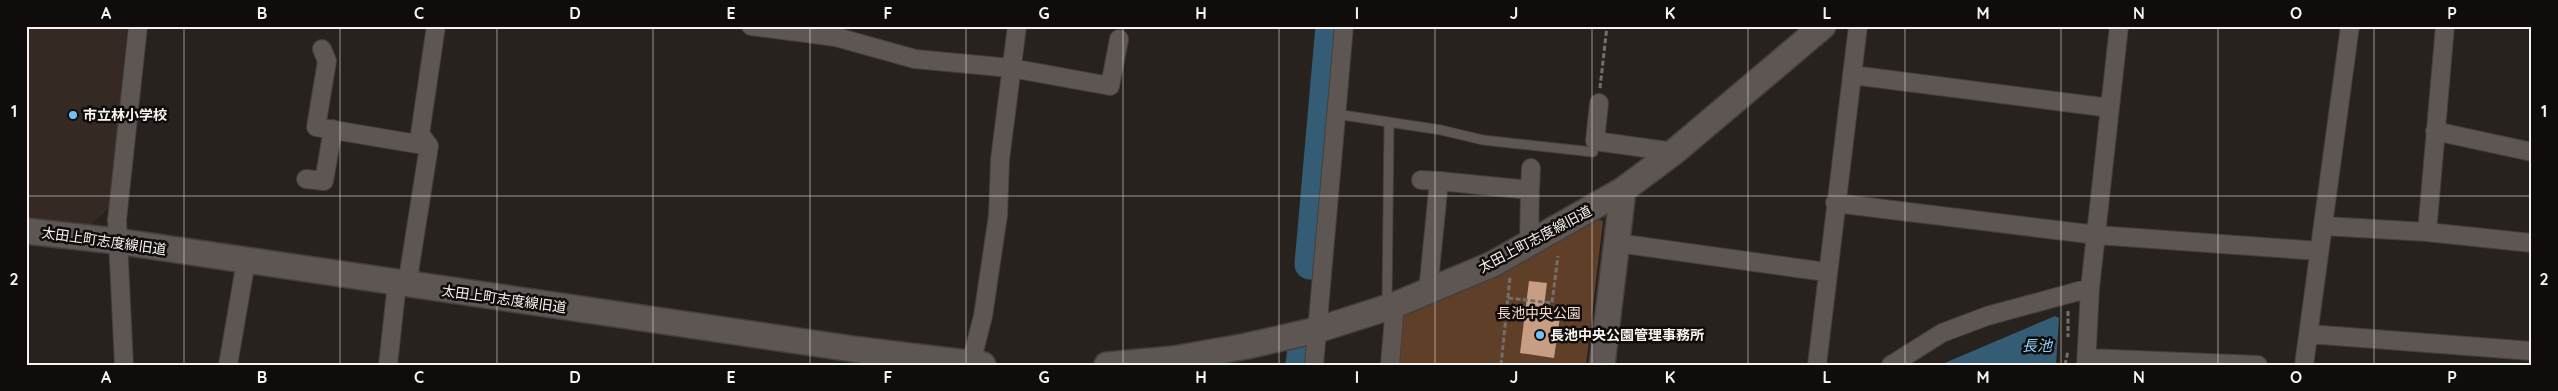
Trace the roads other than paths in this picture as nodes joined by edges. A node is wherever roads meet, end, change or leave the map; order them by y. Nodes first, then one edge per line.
1 (138, 26) edge
2 (436, 26) edge
3 (751, 26) edge
4 (1017, 26) edge
5 (1344, 26) edge
6 (1823, 26) edge
7 (1858, 26) edge
8 (2120, 26) edge
9 (2350, 26) edge
10 (2445, 26) edge
11 (1119, 39) dead end
12 (322, 49) dead end
13 (1011, 68) junction
14 (1852, 75) junction
15 (1599, 103) road end
16 (2110, 108) junction
17 (1336, 114) junction
18 (1390, 123) junction
19 (333, 129) junction
20 (2435, 131) junction
21 (1595, 141) junction
22 (429, 146) junction
23 (1674, 152) junction
24 (2532, 152) edge
25 (1531, 168) dead end
26 (306, 179) dead end
27 (1530, 190) junction
28 (1623, 190) junction
29 (1835, 203) junction
30 (2324, 226) junction
31 (26, 231) edge
32 (2427, 232) junction
33 (2097, 235) junction
34 (116, 241) junction
35 (1529, 242) junction
36 (1616, 244) junction
37 (2532, 244) edge
38 (2319, 251) junction
39 (246, 261) junction
40 (1826, 272) junction
41 (402, 284) junction
42 (2090, 288) junction
43 (1428, 291) junction
44 (1391, 306) junction
45 (1317, 330) junction
46 (2309, 334) junction
47 (2532, 351) edge
48 (859, 357) edge
49 (2087, 361) edge
50 (977, 364) edge
51 (124, 365) edge
52 (228, 365) edge
53 (388, 365) edge
54 (1107, 365) edge
55 (1314, 365) edge
56 (1390, 365) edge
57 (1602, 365) edge
58 (1817, 365) edge
59 (1891, 365) edge
60 (2258, 365) edge
61 (2304, 365) edge

1 - 34 street
2 - 22 street
3 - 13 street
4 - 13 street
5 - 17 street
6 - 23 street, 太田上町志度線旧道
7 - 14 street
8 - 16 street
9 - 30 street
10 - 20 street
11 - 13 street
12 - 19 street
13 - 50 street
14 - 16 street
14 - 29 street
15 - 21 street
16 - 33 street
17 - 18 lane
17 - 45 street
18 - 21 lane
18 - 44 lane
19 - 22 street
19 - 26 street
20 - 24 street
20 - 32 street
21 - 23 street
22 - 41 street
23 - 28 street, 太田上町志度線旧道
25 - 27 street
27 - 35 street
27 - 43 street
28 - 35 street, 太田上町志度線旧道
28 - 36 street
29 - 33 street
29 - 40 street
30 - 32 street
30 - 38 street
31 - 34 street, 太田上町志度線旧道
32 - 37 street
33 - 38 street
33 - 42 street
34 - 39 street, 太田上町志度線旧道
34 - 51 street
35 - 43 street, 太田上町志度線旧道
36 - 40 street
36 - 57 street
38 - 46 street
39 - 41 street, 太田上町志度線旧道
39 - 52 street
40 - 58 street
41 - 48 street, 太田上町志度線旧道
41 - 53 street
42 - 49 street
42 - 59 street
43 - 44 street, 太田上町志度線旧道
44 - 45 street, 太田上町志度線旧道
44 - 56 street
45 - 54 street, 太田上町志度線旧道
45 - 55 street
46 - 47 street
46 - 61 street
48 - 50 street, 太田上町志度線旧道
49 - 60 street

